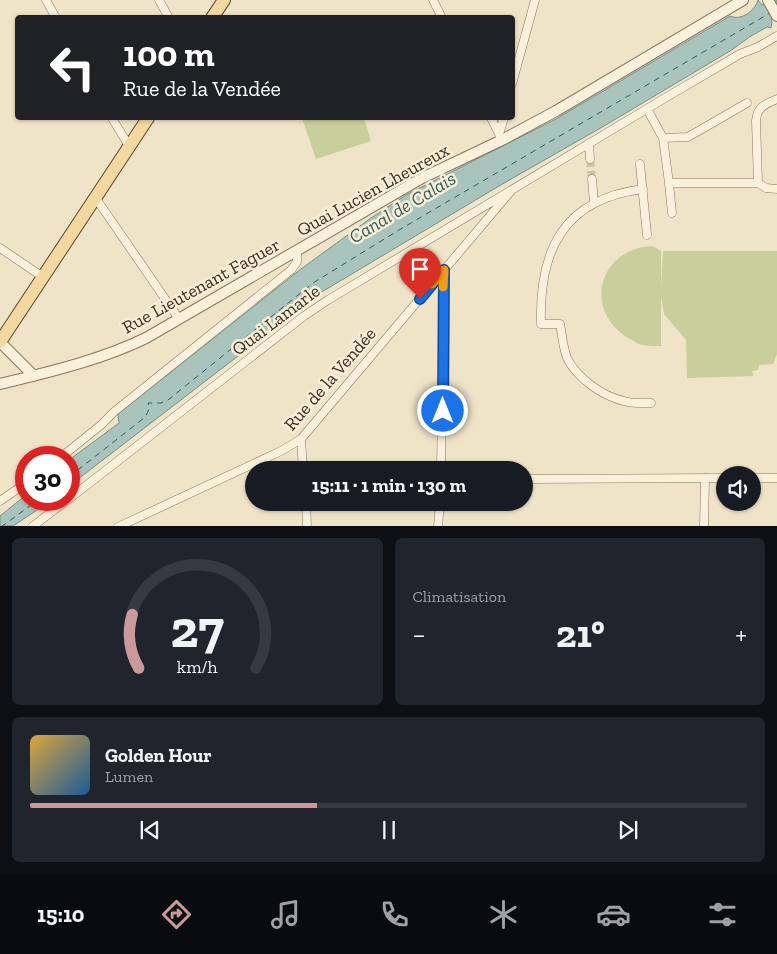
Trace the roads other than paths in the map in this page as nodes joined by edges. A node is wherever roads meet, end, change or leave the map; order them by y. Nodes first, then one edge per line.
1 (46, 0) edge
2 (160, 0) edge
3 (224, 0) edge
4 (433, 0) edge
5 (535, 0) edge
6 (743, 0) edge
7 (768, 0) edge
8 (54, 15) edge
9 (168, 15) edge
10 (214, 15) edge
11 (440, 15) edge
12 (777, 16) edge
13 (777, 36) edge
14 (515, 73) edge
15 (777, 99) edge
16 (747, 103) dead end
17 (647, 109) junction
18 (113, 120) edge
19 (147, 120) edge
20 (492, 120) edge
21 (504, 120) edge
22 (501, 137) junction
23 (663, 138) junction
24 (589, 143) junction
25 (129, 146) junction
26 (590, 159) tunnel mouth
27 (640, 164) dead end
28 (592, 179) tunnel mouth
29 (669, 183) junction
30 (758, 183) junction
31 (516, 186) junction
32 (643, 189) junction
33 (777, 189) edge
34 (95, 198) junction
35 (594, 203) junction
36 (672, 213) dead end
37 (646, 235) dead end
38 (0, 248) edge
39 (297, 250) junction
40 (444, 270) junction
41 (43, 277) junction
42 (179, 319) junction
43 (0, 342) edge
44 (34, 376) junction
45 (0, 384) edge
46 (651, 403) dead end
47 (301, 439) junction
48 (75, 446) edge
49 (303, 461) edge
50 (441, 461) edge
51 (705, 478) junction
52 (716, 478) edge
53 (761, 478) edge
54 (777, 478) edge
55 (533, 479) edge
56 (80, 490) edge
57 (15, 491) edge
58 (0, 501) edge
59 (52, 511) edge
60 (306, 511) edge
61 (439, 511) edge
62 (32, 526) edge
63 (118, 526) edge
64 (307, 526) edge
65 (438, 526) edge
66 (704, 526) edge

1 - 8 street
2 - 9 street
3 - 10 main road
4 - 11 street
5 - 14 street
6 - 22 street, Quai Lucien Lheureux
7 - 12 street
13 - 17 street, Quai Lamarle
15 - 30 street
16 - 23 street
17 - 23 street
17 - 24 street, Quai Lamarle
18 - 25 street
19 - 25 main road
20 - 22 street
21 - 22 street
22 - 39 street, Quai Lucien Lheureux
23 - 29 street
24 - 26 street
24 - 31 street, Quai Lamarle
25 - 34 main road
27 - 32 street
28 - 35 street
29 - 30 street
29 - 36 street
30 - 33 street
31 - 40 street, Rue de la Vendée
31 - 56 street, Quai Lamarle
32 - 35 street
32 - 37 street
34 - 41 main road
34 - 42 street
35 - 46 street
38 - 41 street
39 - 42 street, Rue Lieutenant Faguer
39 - 48 street, Quai Lucien Lheureux
40 - 47 street, Rue de la Vendée
40 - 50 street
41 - 43 main road
42 - 44 street, Rue Lieutenant Faguer
43 - 44 street
44 - 45 street, Rue Lieutenant Faguer
47 - 49 street
47 - 63 street, Rue de la Vendée
51 - 52 street
51 - 55 street
51 - 66 street
53 - 54 street
57 - 58 street
59 - 62 street, Quai Lamarle
60 - 64 street
61 - 65 street

